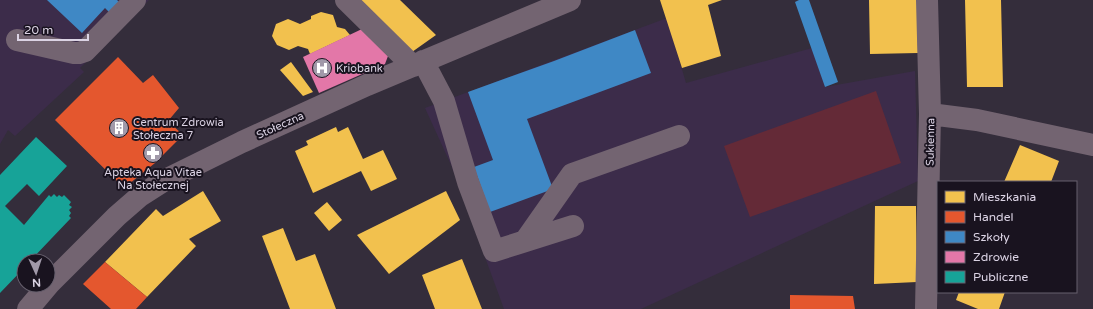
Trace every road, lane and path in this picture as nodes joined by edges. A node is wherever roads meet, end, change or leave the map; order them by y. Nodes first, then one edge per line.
1 (135, 0) edge
2 (346, 0) edge
3 (570, 0) edge
4 (927, 0) edge
5 (17, 40) dead end
6 (418, 63) junction
7 (930, 114) junction
8 (679, 136) dead end
9 (1093, 145) edge
10 (573, 226) dead end
11 (525, 241) junction
12 (28, 309) edge
13 (926, 309) edge

1 - 5 street
2 - 6 street
3 - 6 street, Stołeczna
4 - 7 street, Sukienna
6 - 11 street
6 - 12 street, Stołeczna
7 - 9 street
7 - 13 street, Sukienna
8 - 11 street
10 - 11 street

